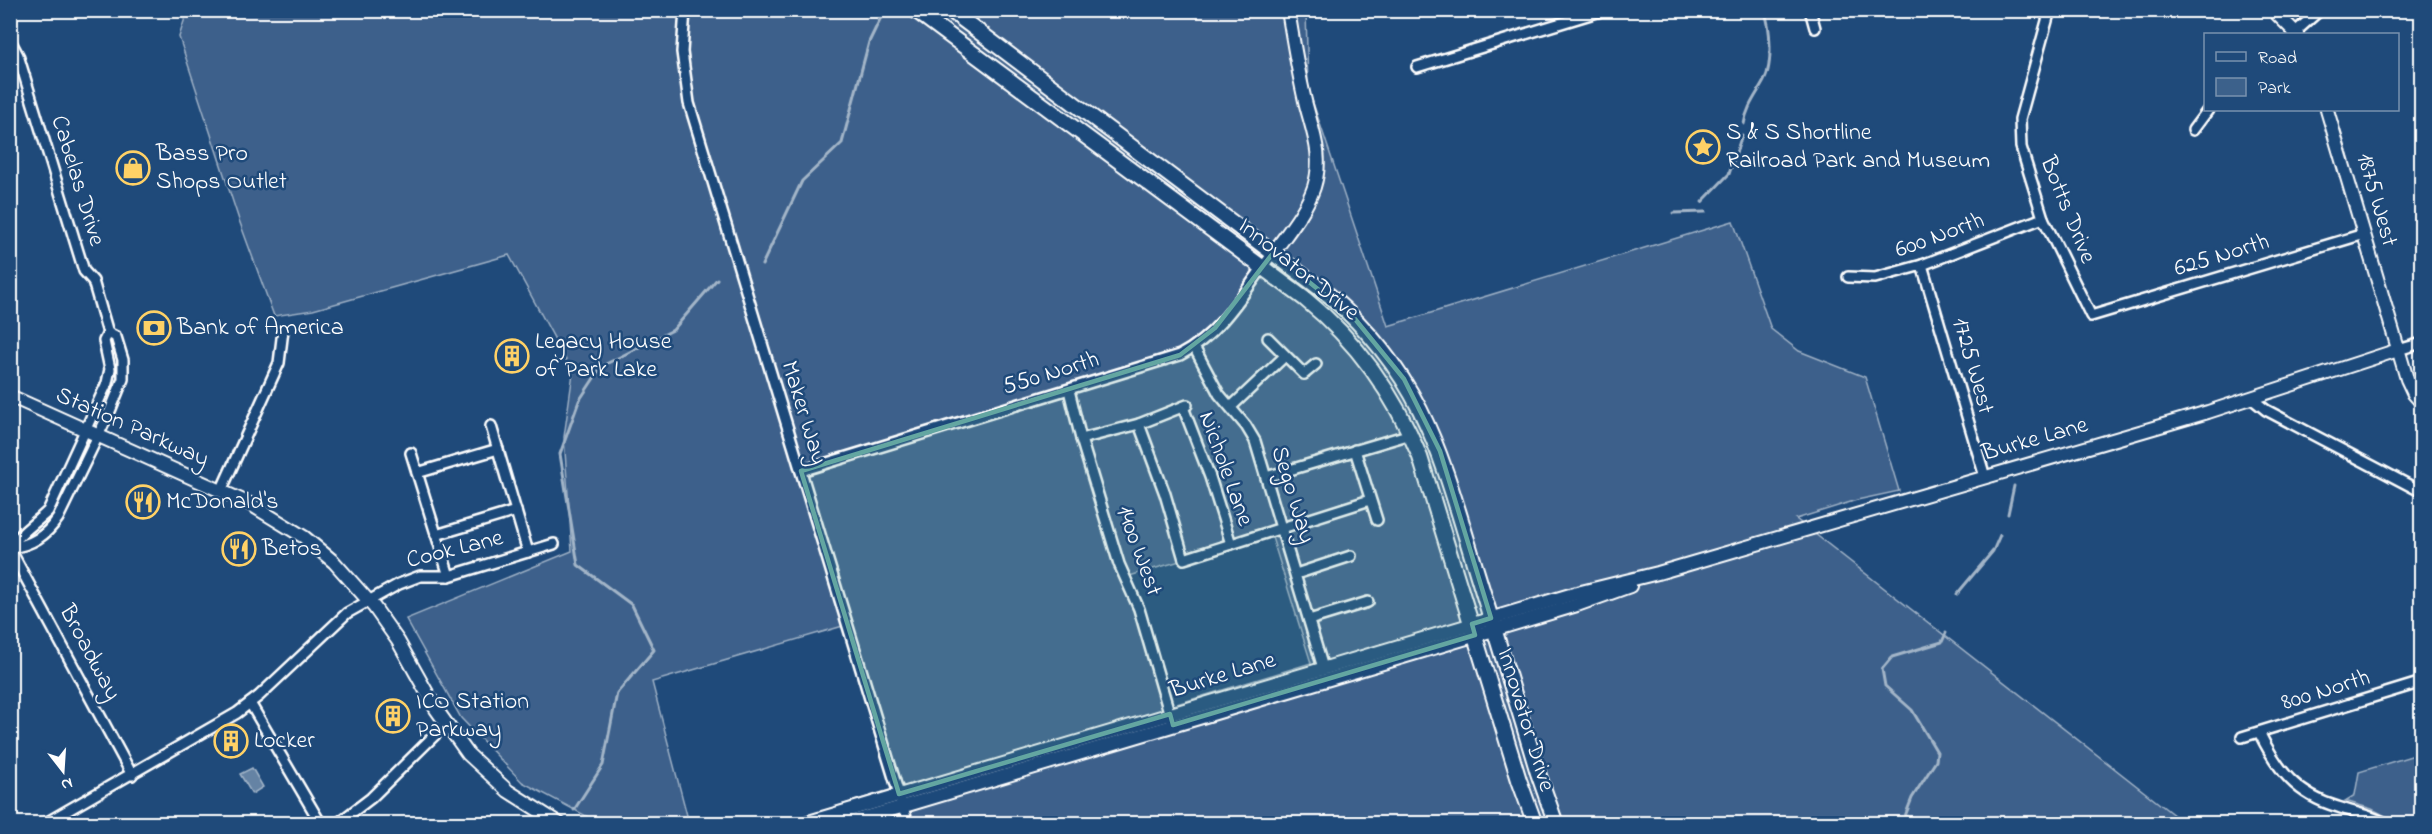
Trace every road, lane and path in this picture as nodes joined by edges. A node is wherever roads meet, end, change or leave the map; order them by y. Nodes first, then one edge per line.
1 (685, 10) edge
2 (915, 10) edge
3 (950, 10) edge
4 (1288, 10) edge
5 (1604, 10) edge
6 (1810, 10) edge
7 (2050, 10) edge
8 (2273, 10) edge
9 (2320, 10) edge
10 (1815, 28) dead end
11 (2294, 33) edge
12 (2296, 33) edge
13 (10, 40) edge
14 (1417, 67) dead end
15 (2207, 111) edge
16 (2327, 111) edge
17 (2193, 130) dead end
18 (2043, 218) junction
19 (2364, 234) junction
20 (1273, 253) junction
21 (1922, 265) junction
22 (1262, 267) junction
23 (1848, 278) dead end
24 (2091, 316) joint
25 (283, 330) dead end
26 (108, 333) junction
27 (1268, 338) dead end
28 (2421, 344) edge
29 (1194, 347) junction
30 (2398, 350) junction
31 (1285, 356) junction
32 (1316, 364) dead end
33 (1069, 390) junction
34 (10, 396) edge
35 (2251, 399) junction
36 (2421, 403) edge
37 (1231, 407) junction
38 (1139, 424) junction
39 (491, 426) dead end
40 (85, 429) junction
41 (1411, 434) junction
42 (98, 435) junction
43 (1081, 439) junction
44 (498, 449) junction
45 (1355, 450) junction
46 (411, 453) dead end
47 (801, 471) junction
48 (417, 473) junction
49 (1266, 477) junction
50 (1985, 477) junction
51 (221, 490) junction
52 (2421, 492) edge
53 (1370, 500) junction
54 (516, 511) junction
55 (1377, 520) dead end
56 (1282, 528) junction
57 (436, 535) junction
58 (554, 544) dead end
59 (1231, 544) junction
60 (10, 548) edge
61 (528, 552) junction
62 (1351, 556) dead end
63 (1296, 574) junction
64 (449, 576) junction
65 (369, 601) junction
66 (1368, 602) dead end
67 (1309, 620) junction
68 (1493, 624) junction
69 (1473, 630) junction
70 (1323, 668) junction
71 (2421, 682) edge
72 (250, 703) junction
73 (1171, 720) junction
74 (446, 724) junction
75 (2259, 732) junction
76 (2242, 737) dead end
77 (132, 775) junction
78 (901, 800) junction
79 (44, 824) edge
80 (321, 824) edge
81 (338, 824) edge
82 (560, 824) edge
83 (802, 824) edge
84 (844, 824) edge
85 (908, 824) edge
86 (1535, 824) edge
87 (1556, 824) edge
88 (2387, 824) edge

1 - 47 street, Maker Way
2 - 22 main road, Innovator Drive
3 - 20 main road, Innovator Drive
4 - 20 street
5 - 14 street
6 - 10 street
7 - 18 street, Botts Drive
8 - 11 street
9 - 12 street
13 - 26 street, Cabelas Drive
15 - 17 street
16 - 19 street, 1875 West
18 - 21 street, 600 North
18 - 24 street, Botts Drive
19 - 24 street, 625 North
19 - 30 street, 1875 West
20 - 22 street, 550 North
20 - 68 main road, Innovator Drive
21 - 23 street, 600 North
21 - 50 street, 1725 West
22 - 29 street, 550 North
22 - 41 main road, Innovator Drive
25 - 51 street
26 - 40 street, Cabelas Drive
26 - 42 street, Cabelas Drive
27 - 31 street
28 - 30 street, Burke Lane
29 - 33 street, 550 North
29 - 37 street, Sego Way
30 - 35 street, Burke Lane
30 - 36 street, 1875 West
31 - 32 street
31 - 37 street
33 - 43 street, 1400 West
33 - 47 street, 550 North
34 - 40 street, Station Parkway
35 - 50 street, Burke Lane
35 - 52 street
37 - 49 street, Sego Way
38 - 43 street
38 - 59 street
38 - 59 street, Nichole Lane
39 - 44 street
40 - 42 street, Station Parkway
40 - 60 street, Cabelas Drive
41 - 45 street
41 - 69 main road, Innovator Drive
42 - 51 street, Station Parkway
42 - 60 street
43 - 73 street, 1400 West
44 - 48 street
44 - 54 street
45 - 49 street
45 - 53 street
46 - 48 street
47 - 78 street, Maker Way
48 - 57 street
49 - 56 street, Sego Way
50 - 68 street, Burke Lane
51 - 65 street, Station Parkway
53 - 55 street
53 - 56 street
54 - 57 street
54 - 61 street
56 - 59 street
56 - 63 street, Sego Way
57 - 64 street
58 - 61 street, Cook Lane
60 - 77 street, Broadway
61 - 64 street, Cook Lane
62 - 63 street
63 - 67 street, Sego Way
64 - 65 street, Cook Lane
65 - 72 street, Cook Lane
65 - 74 street, Station Parkway
66 - 67 street
67 - 70 street, Sego Way
68 - 69 street, Burke Lane
68 - 87 main road, Innovator Drive
69 - 70 street, Burke Lane
69 - 73 street, Burke Lane
69 - 86 main road, Innovator Drive
70 - 73 street, Burke Lane
71 - 75 street, 800 North
72 - 77 street, Cook Lane
72 - 80 street
73 - 78 street, Burke Lane
74 - 81 street
74 - 82 street, Station Parkway
75 - 76 street, 800 North
75 - 88 street
77 - 79 street, Cook Lane
78 - 83 street, Burke Lane
78 - 84 street, Burke Lane
78 - 85 street, Maker Way

